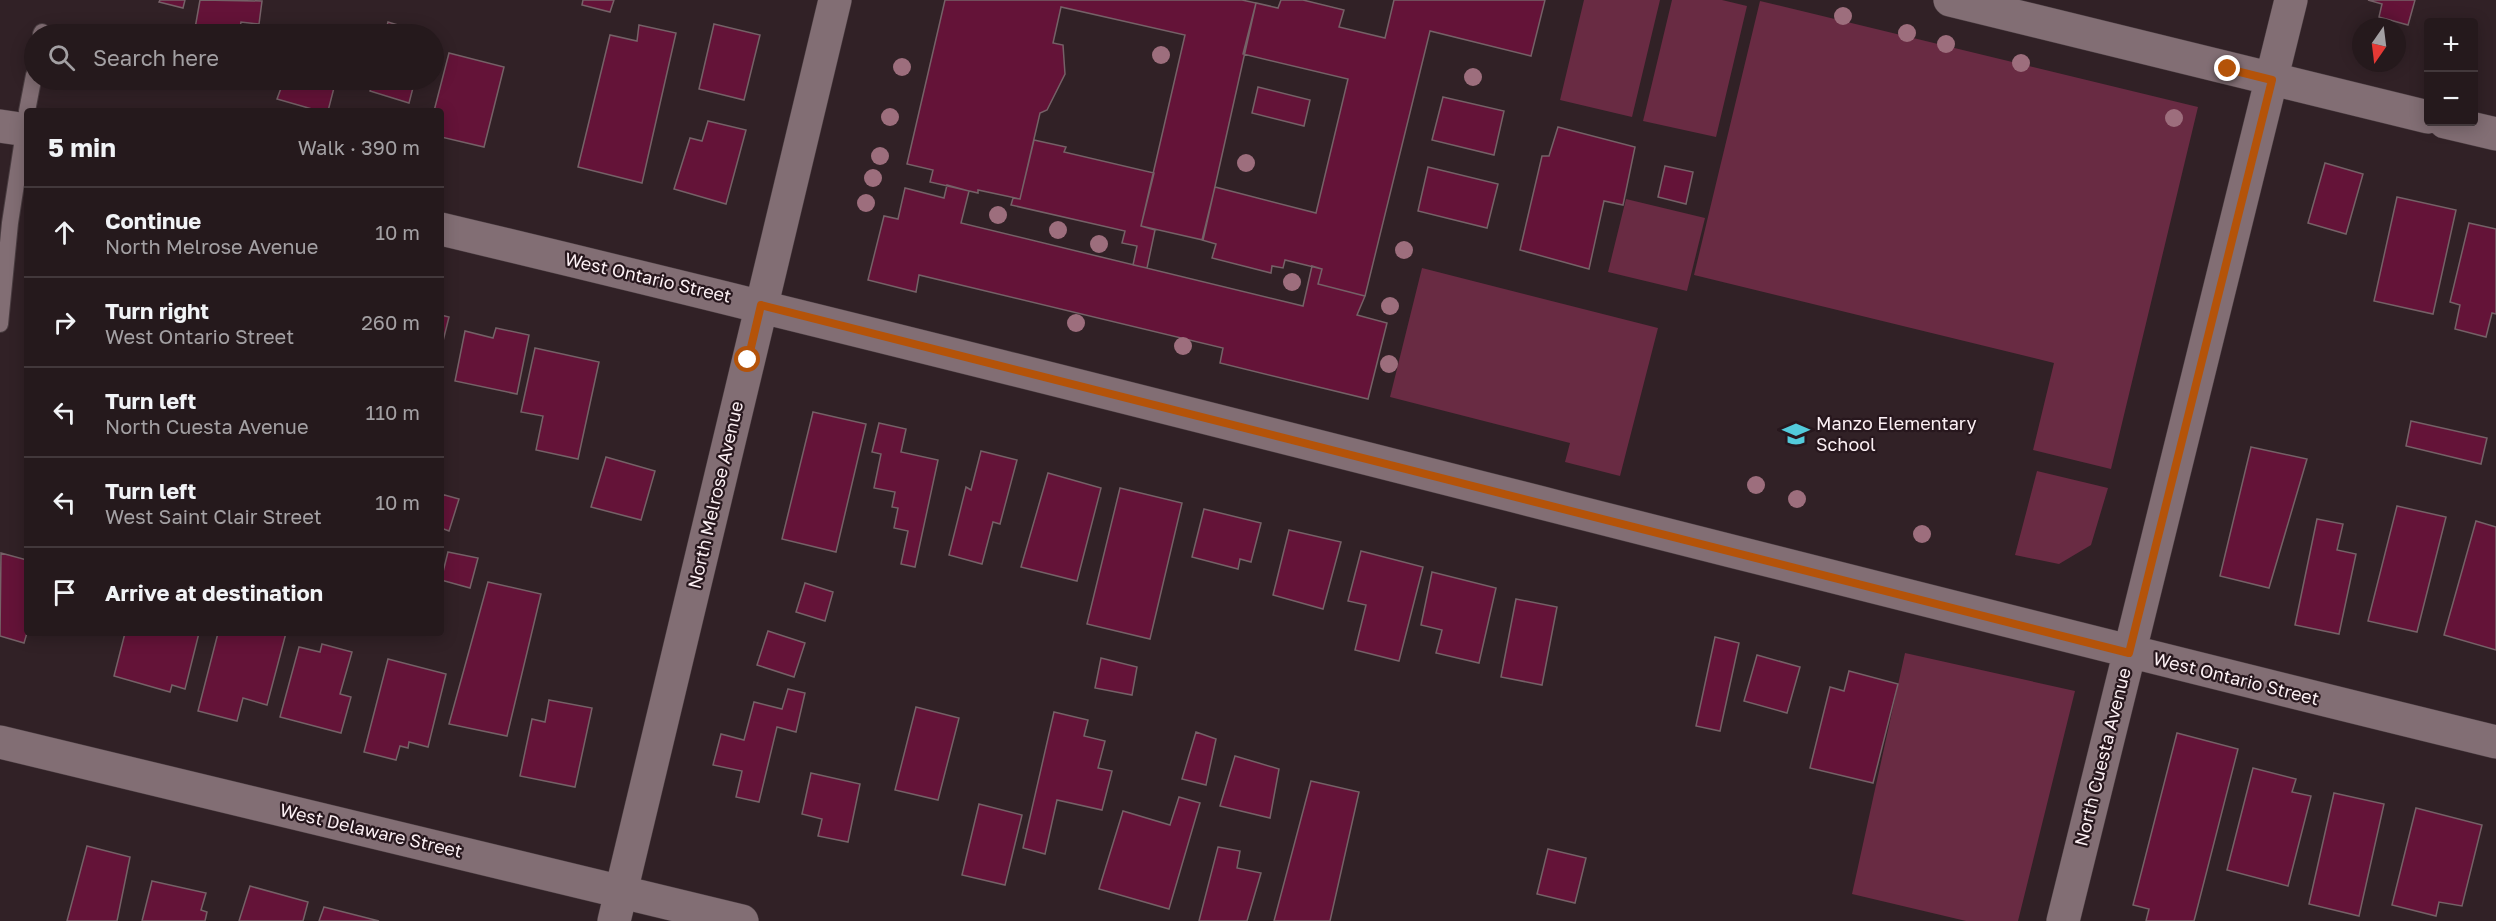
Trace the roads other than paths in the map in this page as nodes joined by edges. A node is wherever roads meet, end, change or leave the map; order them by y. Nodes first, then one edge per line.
1 (835, 0) edge
2 (1950, 0) edge
3 (2291, 0) edge
4 (2272, 80) junction
5 (30, 90) edge
6 (25, 108) edge
7 (2424, 116) edge
8 (21, 122) edge
9 (2462, 126) edge
10 (2496, 134) edge
11 (444, 230) edge
12 (761, 305) junction
13 (0, 324) edge
14 (2129, 653) junction
15 (0, 742) edge
16 (2496, 742) edge
17 (618, 906) edge
18 (742, 921) edge
19 (2063, 921) edge

1 - 12 street, North Melrose Avenue
2 - 4 street
3 - 4 street, North Cuesta Avenue
4 - 7 street
4 - 14 street, North Cuesta Avenue
5 - 6 lane
8 - 13 lane
9 - 10 street
11 - 12 street, West Ontario Street
12 - 14 street, West Ontario Street
12 - 17 street, North Melrose Avenue
14 - 16 street, West Ontario Street
14 - 19 street, North Cuesta Avenue
15 - 17 street, West Delaware Street
17 - 18 street, West Delaware Street

